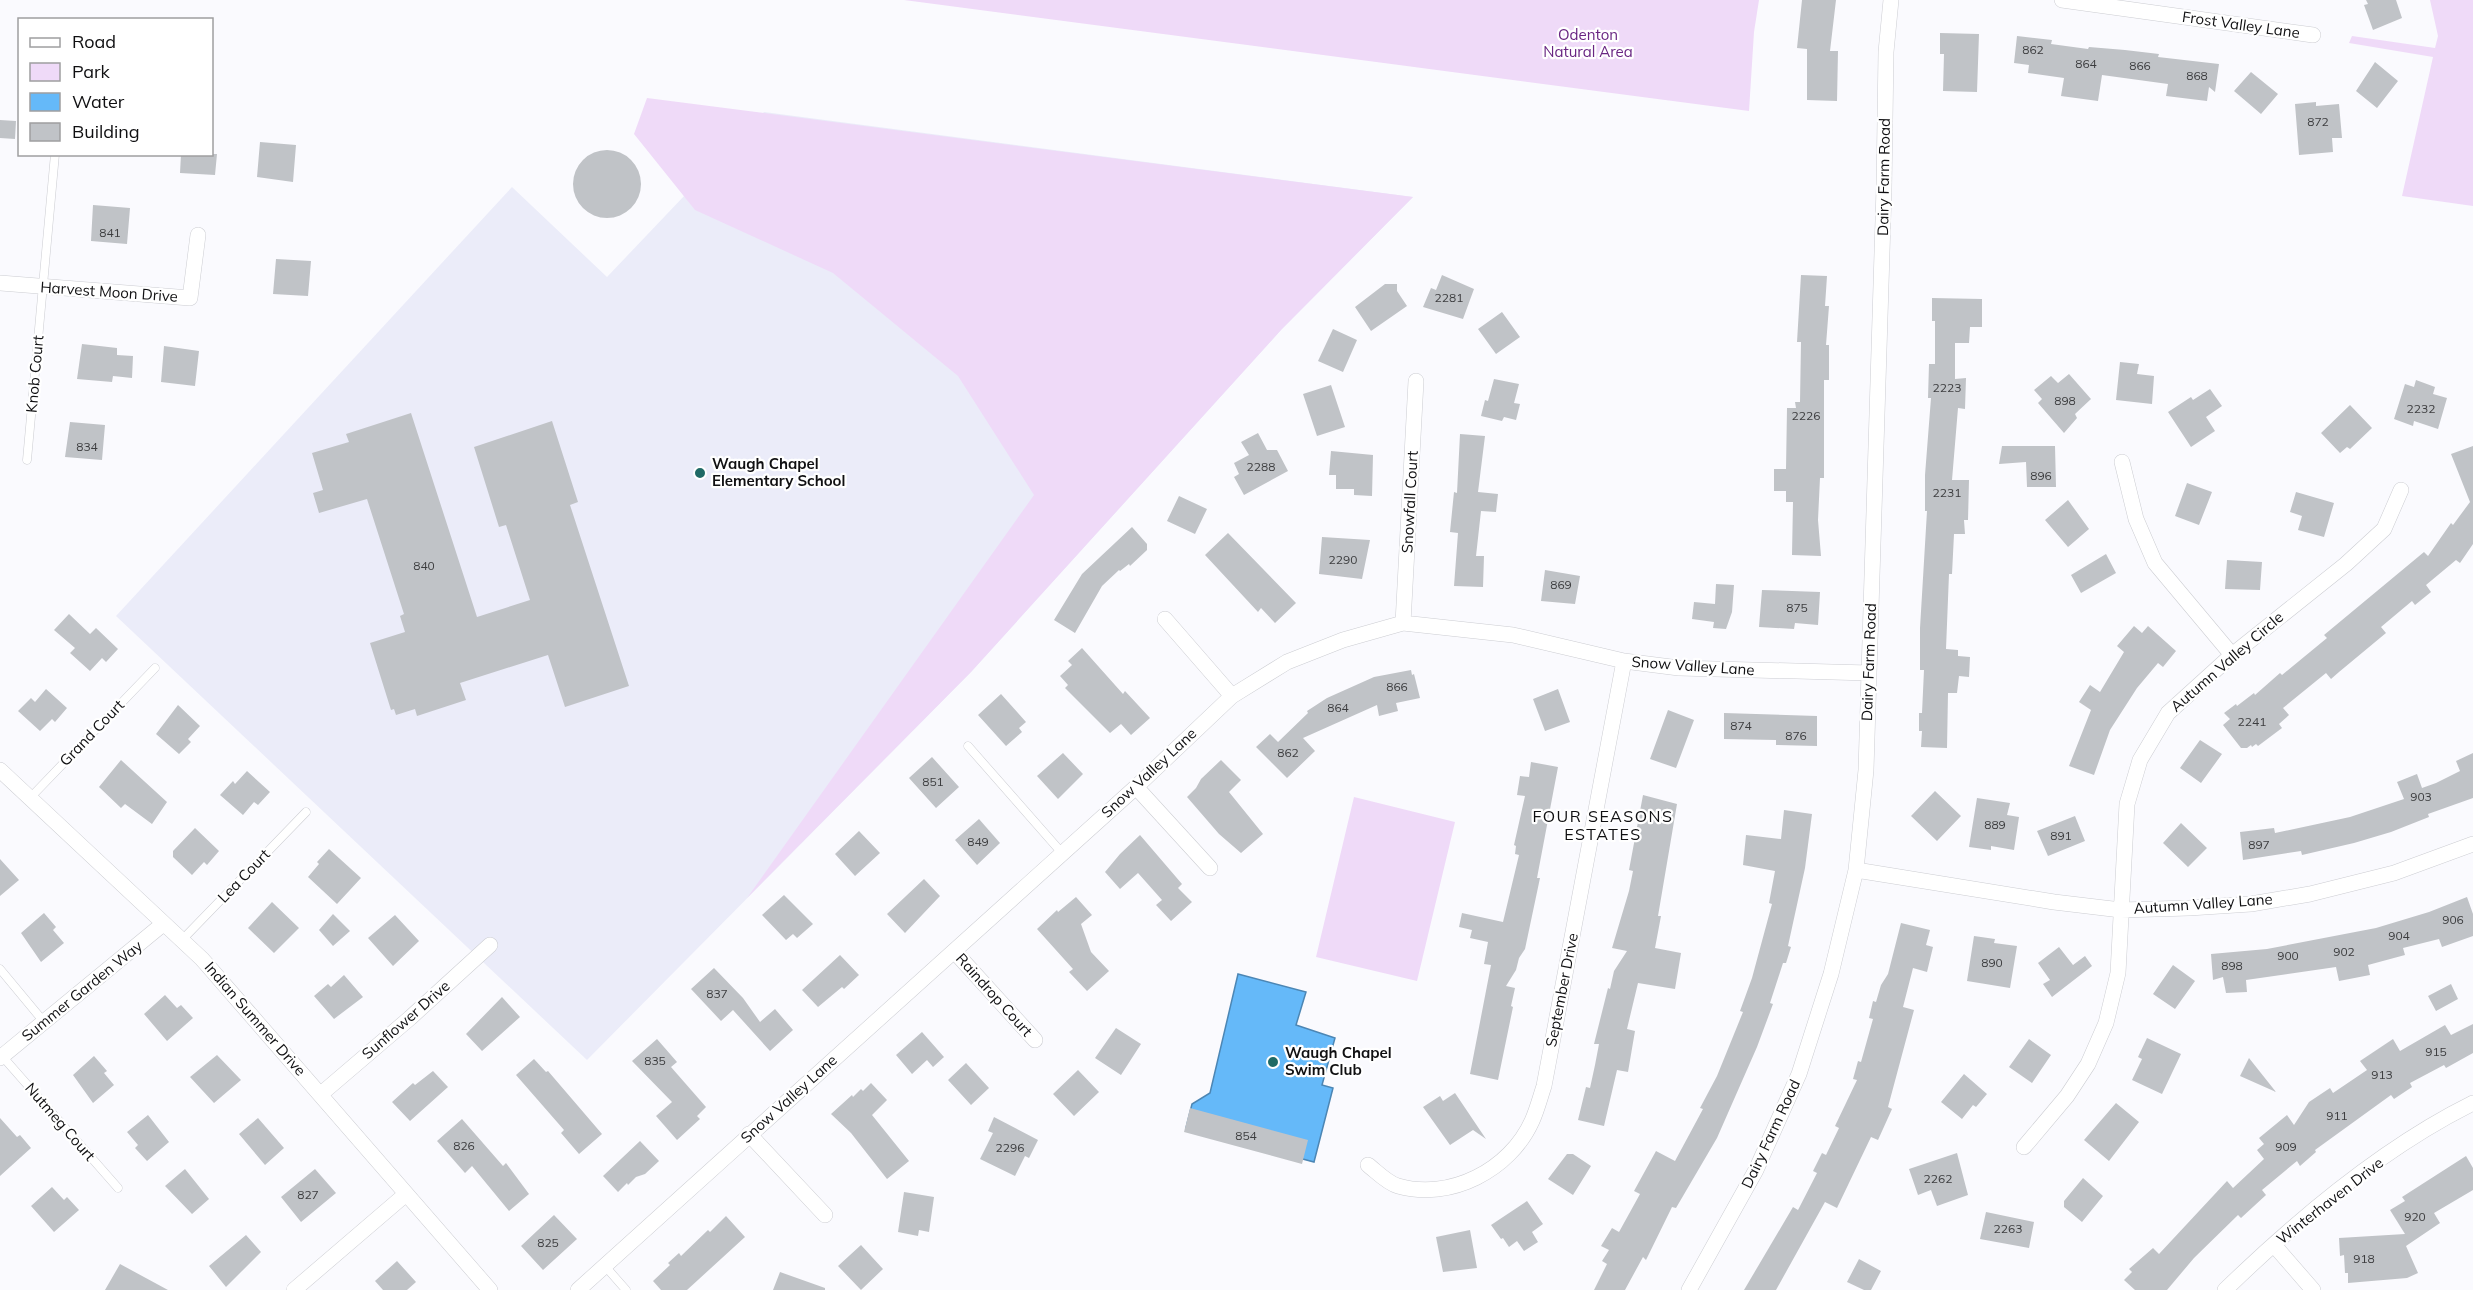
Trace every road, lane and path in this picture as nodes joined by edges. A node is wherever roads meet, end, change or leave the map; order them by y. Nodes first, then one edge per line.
1 (1891, 0) edge
2 (2062, 0) edge
3 (2114, 3) edge
4 (2313, 35) dead end
5 (55, 156) edge
6 (198, 235) dead end
7 (0, 283) edge
8 (43, 287) junction
9 (1416, 381) dead end
10 (27, 460) dead end
11 (2122, 462) dead end
12 (2401, 490) dead end
13 (1165, 619) dead end
14 (1403, 623) junction
15 (2232, 655) junction
16 (1624, 661) junction
17 (155, 668) dead end
18 (1869, 673) junction
19 (1233, 696) junction
20 (968, 746) dead end
21 (0, 770) edge
22 (1136, 787) junction
23 (30, 798) junction
24 (306, 812) dead end
25 (2473, 843) edge
26 (1062, 853) junction
27 (1210, 868) dead end
28 (1856, 870) junction
29 (2121, 910) junction
30 (163, 924) junction
31 (181, 941) junction
32 (490, 945) dead end
33 (954, 951) junction
34 (0, 969) edge
35 (44, 1022) junction
36 (1035, 1040) dead end
37 (1, 1057) edge
38 (321, 1094) junction
39 (2473, 1103) edge
40 (750, 1134) junction
41 (2025, 1147) dead end
42 (1368, 1165) dead end
43 (118, 1188) dead end
44 (406, 1194) junction
45 (825, 1215) dead end
46 (2274, 1245) junction
47 (606, 1266) junction
48 (294, 1290) edge
49 (489, 1290) edge
50 (578, 1290) edge
51 (626, 1290) edge
52 (1689, 1290) edge
53 (2225, 1290) edge
54 (2313, 1290) edge

1 - 18 street, Dairy Farm Road
2 - 3 street, Frost Valley Lane
3 - 4 street, Frost Valley Lane
5 - 8 lane, Knob Court
6 - 8 street, Harvest Moon Drive
7 - 8 street, Harvest Moon Drive
8 - 10 lane, Knob Court
9 - 14 street, Snowfall Court
11 - 15 street
12 - 15 street, Autumn Valley Circle
13 - 19 street
14 - 16 street, Snow Valley Lane
14 - 19 street, Snow Valley Lane
15 - 29 street, Autumn Valley Circle
16 - 18 street, Snow Valley Lane
16 - 42 street, September Drive
17 - 23 lane, Grand Court
18 - 28 street, Dairy Farm Road
19 - 22 street, Snow Valley Lane
20 - 26 lane
21 - 23 street, Indian Summer Drive
22 - 26 street, Snow Valley Lane
22 - 27 street
23 - 30 street, Indian Summer Drive
24 - 31 lane, Lea Court
25 - 29 street, Autumn Valley Lane
26 - 33 street, Snow Valley Lane
28 - 29 street, Autumn Valley Lane
28 - 52 street, Dairy Farm Road
29 - 41 street, Autumn Valley Circle
30 - 31 street, Indian Summer Drive
30 - 35 street, Summer Garden Way
31 - 38 street, Indian Summer Drive
32 - 38 street, Sunflower Drive
33 - 36 street, Raindrop Court
33 - 40 street, Snow Valley Lane
34 - 35 lane
35 - 37 street, Summer Garden Way
37 - 43 lane, Nutmeg Court
38 - 44 street, Indian Summer Drive
39 - 46 street, Winterhaven Drive
40 - 45 street
40 - 47 street, Snow Valley Lane
44 - 48 street
44 - 49 street, Indian Summer Drive
46 - 53 street, Winterhaven Drive
46 - 54 street
47 - 50 street, Snow Valley Lane
47 - 51 lane

